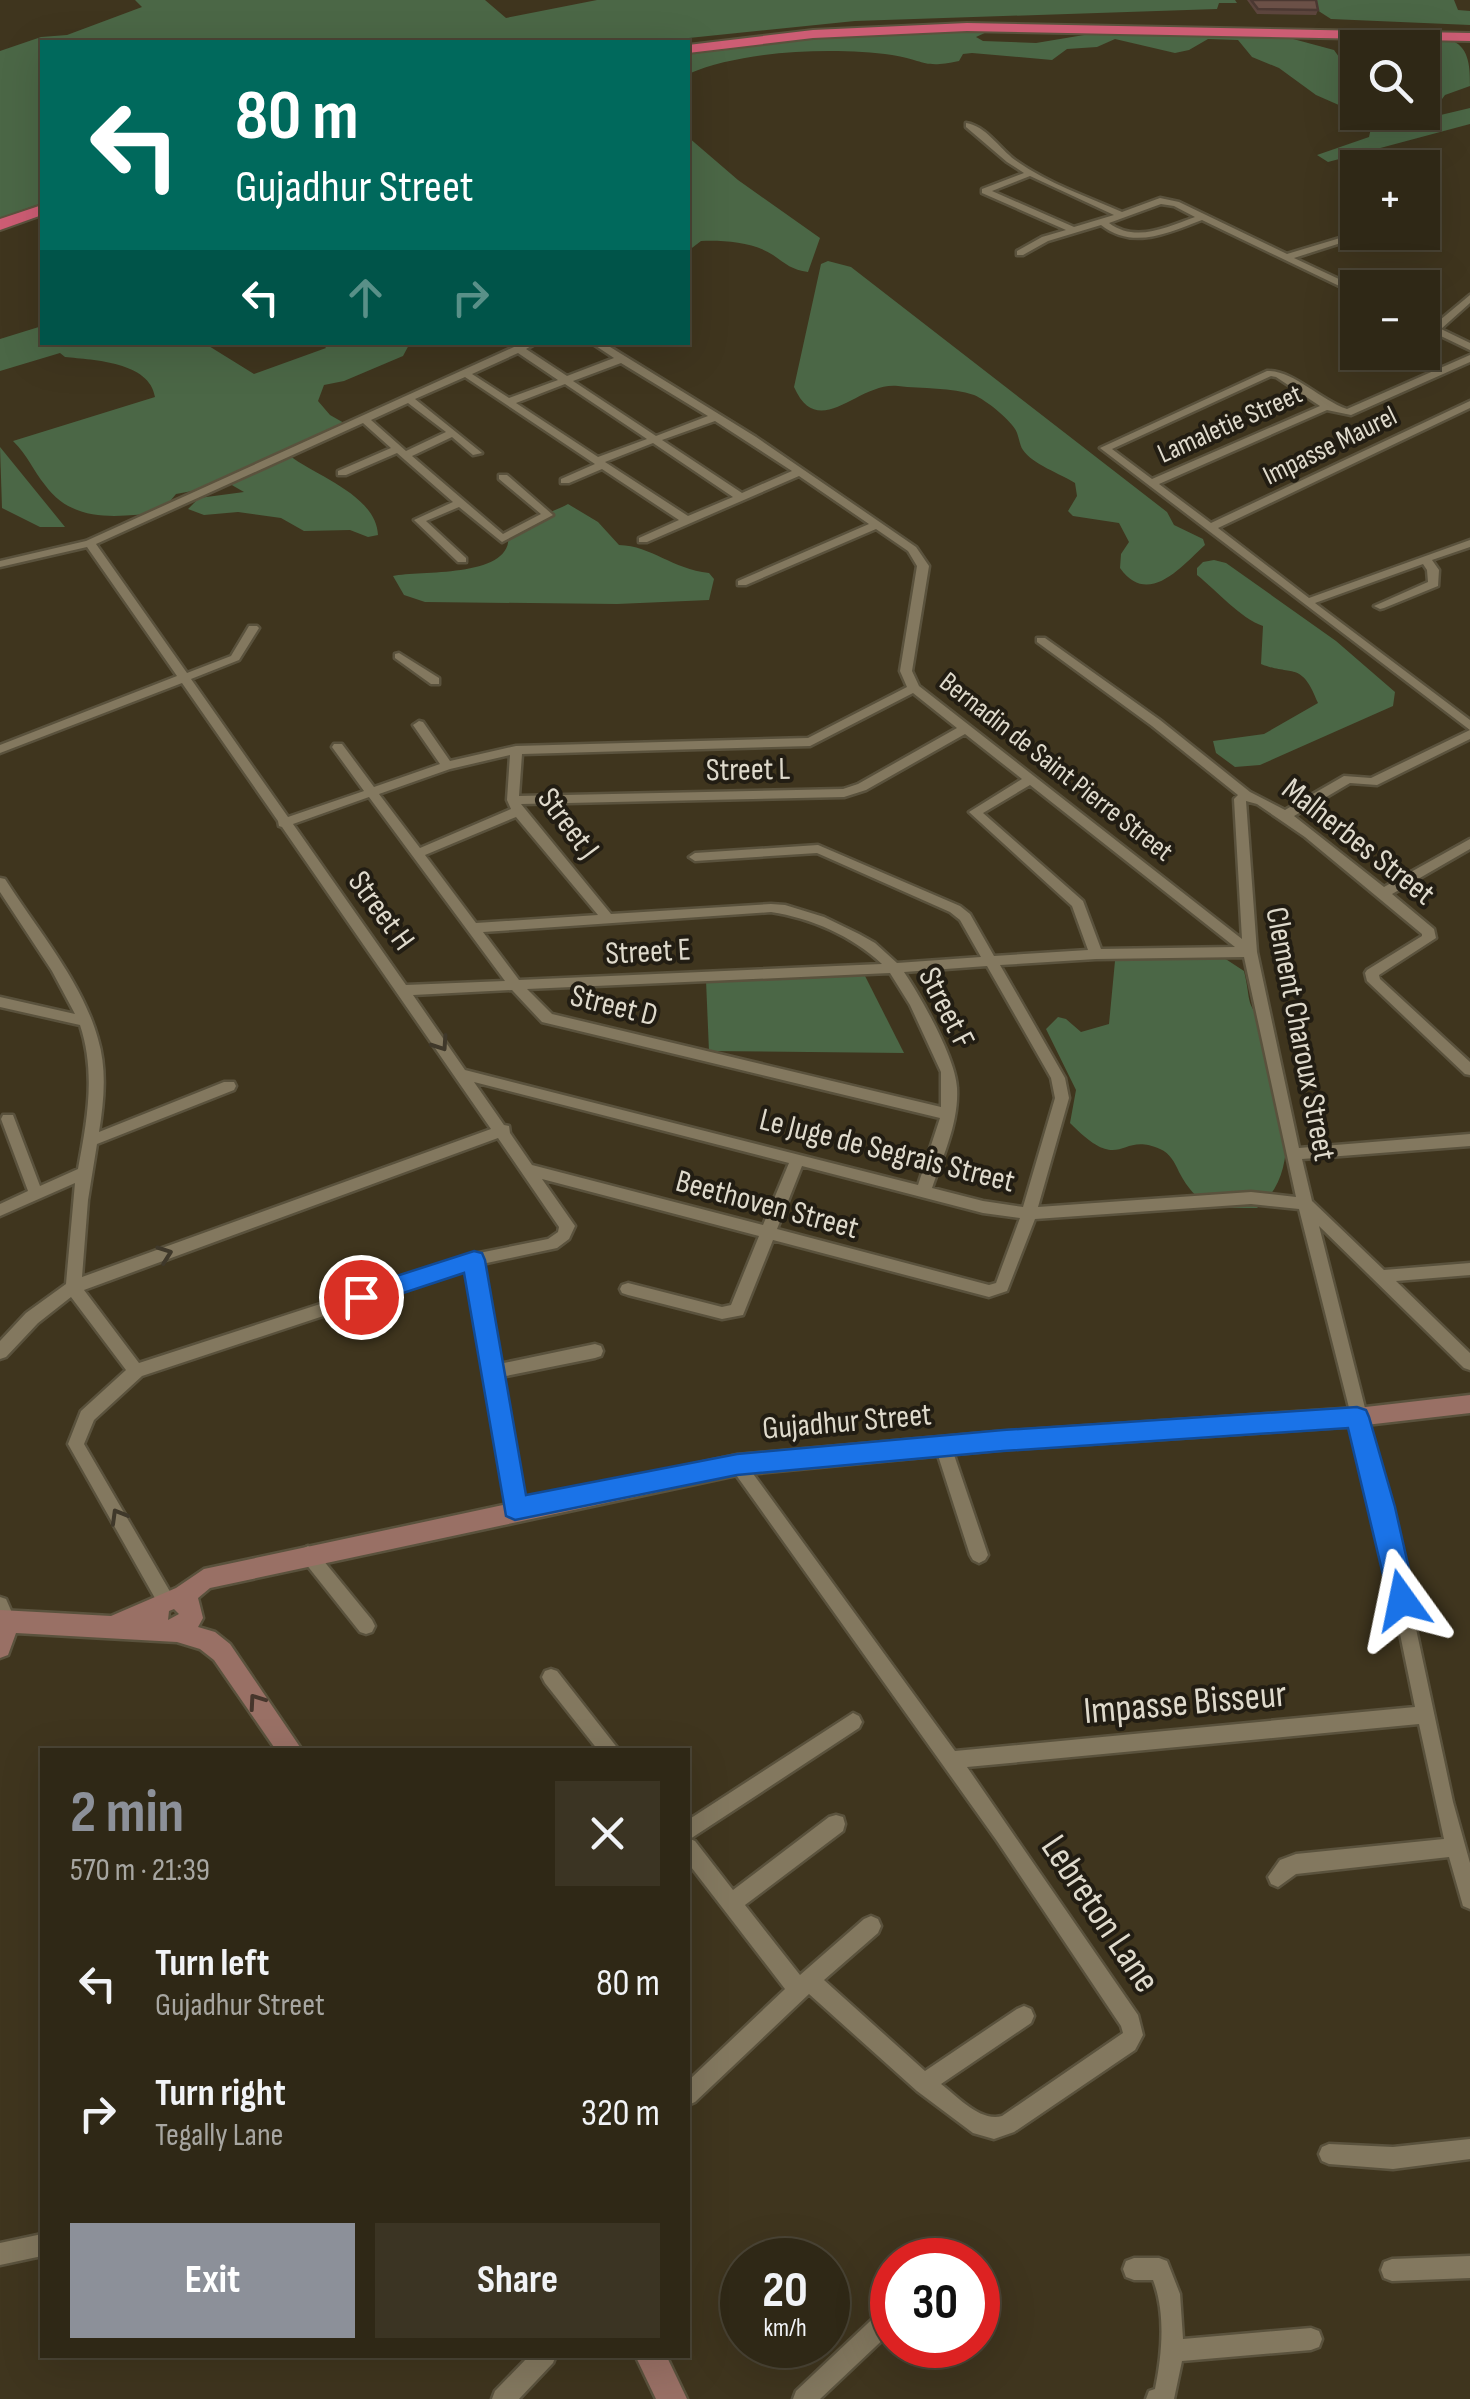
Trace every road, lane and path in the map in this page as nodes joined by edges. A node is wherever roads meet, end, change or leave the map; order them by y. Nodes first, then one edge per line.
1 (1470, 34) edge
2 (690, 46) edge
3 (969, 125) dead end
4 (1030, 173) junction
5 (1119, 214) junction
6 (40, 215) edge
7 (1203, 217) junction
8 (1102, 222) junction
9 (0, 228) edge
10 (1073, 230) junction
11 (1340, 241) edge
12 (1020, 253) dead end
13 (1286, 257) junction
14 (1340, 283) edge
15 (1470, 298) edge
16 (1440, 325) edge
17 (1440, 332) edge
18 (528, 345) edge
19 (599, 345) edge
20 (1470, 347) edge
21 (519, 349) junction
22 (1470, 358) edge
23 (622, 359) junction
24 (464, 373) junction
25 (567, 380) junction
26 (410, 400) junction
27 (511, 401) junction
28 (1470, 404) edge
29 (1327, 406) junction
30 (715, 417) junction
31 (366, 421) junction
32 (453, 434) junction
33 (655, 440) junction
34 (401, 452) junction
35 (476, 452) dead end
36 (600, 463) junction
37 (801, 472) junction
38 (342, 473) dead end
39 (503, 477) dead end
40 (565, 481) dead end
41 (1152, 483) junction
42 (739, 496) junction
43 (460, 504) junction
44 (686, 520) junction
45 (878, 524) junction
46 (1210, 528) junction
47 (643, 540) dead end
48 (90, 543) junction
49 (1470, 543) edge
50 (1426, 559) junction
51 (462, 560) dead end
52 (0, 564) edge
53 (742, 583) dead end
54 (1307, 602) junction
55 (1380, 606) dead end
56 (253, 628) dead end
57 (1041, 640) dead end
58 (400, 656) dead end
59 (183, 677) junction
60 (435, 681) dead end
61 (914, 688) junction
62 (419, 725) dead end
63 (966, 728) junction
64 (1470, 730) edge
65 (338, 747) dead end
66 (0, 749) edge
67 (516, 750) junction
68 (447, 766) junction
69 (1032, 779) junction
70 (370, 792) junction
71 (1246, 795) junction
72 (516, 805) junction
73 (1284, 817) junction
74 (283, 822) junction
75 (1470, 843) edge
76 (416, 854) junction
77 (695, 857) dead end
78 (0, 882) edge
79 (1382, 894) junction
80 (609, 920) junction
81 (472, 928) junction
82 (1250, 952) junction
83 (1096, 954) junction
84 (991, 959) junction
85 (894, 968) junction
86 (516, 986) junction
87 (404, 990) junction
88 (0, 1002) edge
89 (85, 1020) junction
90 (1470, 1070) edge
91 (462, 1074) junction
92 (229, 1086) dead end
93 (947, 1114) junction
94 (8, 1119) dead end
95 (504, 1130) junction
96 (93, 1140) junction
97 (1470, 1140) edge
98 (1293, 1154) junction
99 (798, 1158) junction
100 (531, 1170) junction
101 (84, 1173) junction
102 (924, 1190) junction
103 (36, 1194) junction
104 (1306, 1204) junction
105 (0, 1210) edge
106 (1029, 1214) junction
107 (768, 1234) junction
108 (474, 1260) junction
109 (1470, 1269) edge
110 (1383, 1276) junction
111 (73, 1287) junction
112 (628, 1289) dead end
113 (0, 1352) edge
114 (595, 1352) dead end
115 (1470, 1363) edge
116 (136, 1371) junction
117 (492, 1372) junction
118 (1470, 1404) edge
119 (1357, 1417) junction
120 (943, 1446) junction
121 (737, 1464) junction
122 (515, 1508) junction
123 (308, 1554) junction
124 (979, 1555) dead end
125 (169, 1613) junction
126 (2, 1618) edge
127 (366, 1626) dead end
128 (0, 1647) edge
129 (551, 1678) dead end
130 (1426, 1715) junction
131 (853, 1722) dead end
132 (289, 1748) edge
133 (608, 1748) edge
134 (950, 1760) junction
135 (836, 1824) dead end
136 (690, 1830) edge
137 (1455, 1847) junction
138 (690, 1851) edge
139 (1278, 1876) dead end
140 (1470, 1899) edge
141 (731, 1904) junction
142 (871, 1926) dead end
143 (804, 1985) junction
144 (1024, 2016) dead end
145 (924, 2084) junction
146 (690, 2092) edge
147 (1470, 2149) edge
148 (1329, 2154) dead end
149 (40, 2245) edge
150 (0, 2254) edge
151 (1470, 2267) edge
152 (1134, 2269) dead end
153 (1392, 2270) dead end
154 (870, 2337) edge
155 (1311, 2339) dead end
156 (1172, 2350) junction
157 (542, 2358) edge
158 (652, 2358) edge
159 (503, 2399) edge
160 (672, 2399) edge
161 (804, 2399) edge
162 (1157, 2399) edge

1 - 2 highway
3 - 4 street
4 - 5 street
4 - 10 street
5 - 7 street
5 - 8 street
6 - 9 highway
7 - 8 street
7 - 13 street
8 - 10 street
10 - 12 street
11 - 13 street
13 - 14 street
15 - 16 street
17 - 20 street
18 - 21 street
19 - 23 street, Bernadin de Saint Pierre Street
21 - 24 street
21 - 25 street
22 - 29 street, Lamaletie Street
23 - 25 street
23 - 30 street, Bernadin de Saint Pierre Street
24 - 26 street
24 - 27 street
25 - 27 street
25 - 33 street
26 - 31 street
26 - 32 street
27 - 36 street
28 - 46 street, Impasse Maurel
29 - 41 street, Lamaletie Street
29 - 41 street
30 - 33 street
30 - 37 street, Bernadin de Saint Pierre Street
31 - 34 street
31 - 48 street
32 - 34 street
32 - 35 street
33 - 36 street
33 - 42 street
34 - 38 street
34 - 43 street
36 - 40 street
36 - 44 street
37 - 42 street
37 - 45 street, Bernadin de Saint Pierre Street
39 - 43 street
41 - 46 street
42 - 44 street
43 - 51 street
44 - 47 street
45 - 53 street
45 - 61 street, Bernadin de Saint Pierre Street
46 - 54 street
48 - 52 street
48 - 59 street, Street H
49 - 50 street
50 - 54 street
50 - 55 street
54 - 64 street
56 - 59 street
57 - 71 street
58 - 60 street
59 - 66 street
59 - 74 street, Street H
61 - 63 street, Bernadin de Saint Pierre Street
61 - 67 street
62 - 68 street
63 - 69 street, Bernadin de Saint Pierre Street
63 - 72 street, Street L
64 - 73 street
65 - 70 street, Street D
67 - 68 street
67 - 72 street, Street J
68 - 70 street
69 - 82 street, Bernadin de Saint Pierre Street
69 - 83 street
70 - 74 street
70 - 76 street, Street D
71 - 73 street, Malherbes Street
71 - 82 street, Clement Charoux Street
72 - 76 street
72 - 80 street, Street J
73 - 79 street, Malherbes Street
74 - 87 street, Street H
75 - 79 street
76 - 81 street, Street D
77 - 84 street
78 - 89 street
79 - 90 street, Malherbes Street
80 - 81 street
80 - 85 street
81 - 86 street, Street D
82 - 83 street, Street E
82 - 98 street, Clement Charoux Street
83 - 84 street, Street E
84 - 85 street, Street E
84 - 106 street
85 - 86 street, Street E
85 - 93 street, Street F
86 - 87 street, Street E
86 - 93 street, Street D
87 -> 91 street, Street H
88 - 89 street
89 - 96 street
91 - 95 street, Street H
91 - 99 street, Le Juge de Segrais Street
92 - 96 street
93 - 102 street, Street F
94 - 103 street
95 - 100 street, Street H
111 -> 95 street
96 - 101 street
97 - 98 street
98 - 104 street, Clement Charoux Street
99 - 102 street, Le Juge de Segrais Street
99 - 107 street
100 - 107 street, Beethoven Street
100 - 108 street, Street H
101 - 103 street
101 - 111 street
102 - 106 street, Le Juge de Segrais Street
103 - 105 street
104 - 106 street, Le Juge de Segrais Street
104 - 110 street
104 - 119 street, Clement Charoux Street
106 - 107 street, Beethoven Street
107 - 112 street
108 - 116 street
108 - 117 street
109 - 110 street
110 - 115 street
111 - 113 street
111 - 116 street
114 - 117 street
125 -> 116 street
117 - 122 street
118 - 119 street, Gujadhur Street
119 - 120 street, Gujadhur Street
119 - 130 street, Clement Charoux Street
120 - 121 street, Gujadhur Street
120 - 124 street
121 - 122 street, Gujadhur Street
121 - 134 street, Lebreton Lane
122 - 123 street, Gujadhur Street
123 - 125 street, Gujadhur Street
123 - 127 street
125 - 126 street
132 -> 125 street
126 - 128 street
129 - 133 street
130 - 134 street, Impasse Bisseur
130 - 137 street, Clement Charoux Street
131 - 136 street
134 - 145 street, Lebreton Lane
135 - 141 street
137 - 139 street
137 - 140 street, Clement Charoux Street
138 - 141 street, Lebreton Lane
141 - 143 street, Lebreton Lane
142 - 143 street
143 - 145 street, Lebreton Lane
143 - 146 street
144 - 145 street
147 - 148 street
149 - 150 street
151 - 153 street
152 - 156 street
154 - 161 street
155 - 156 street
156 - 162 street
157 - 159 street
158 - 160 street

